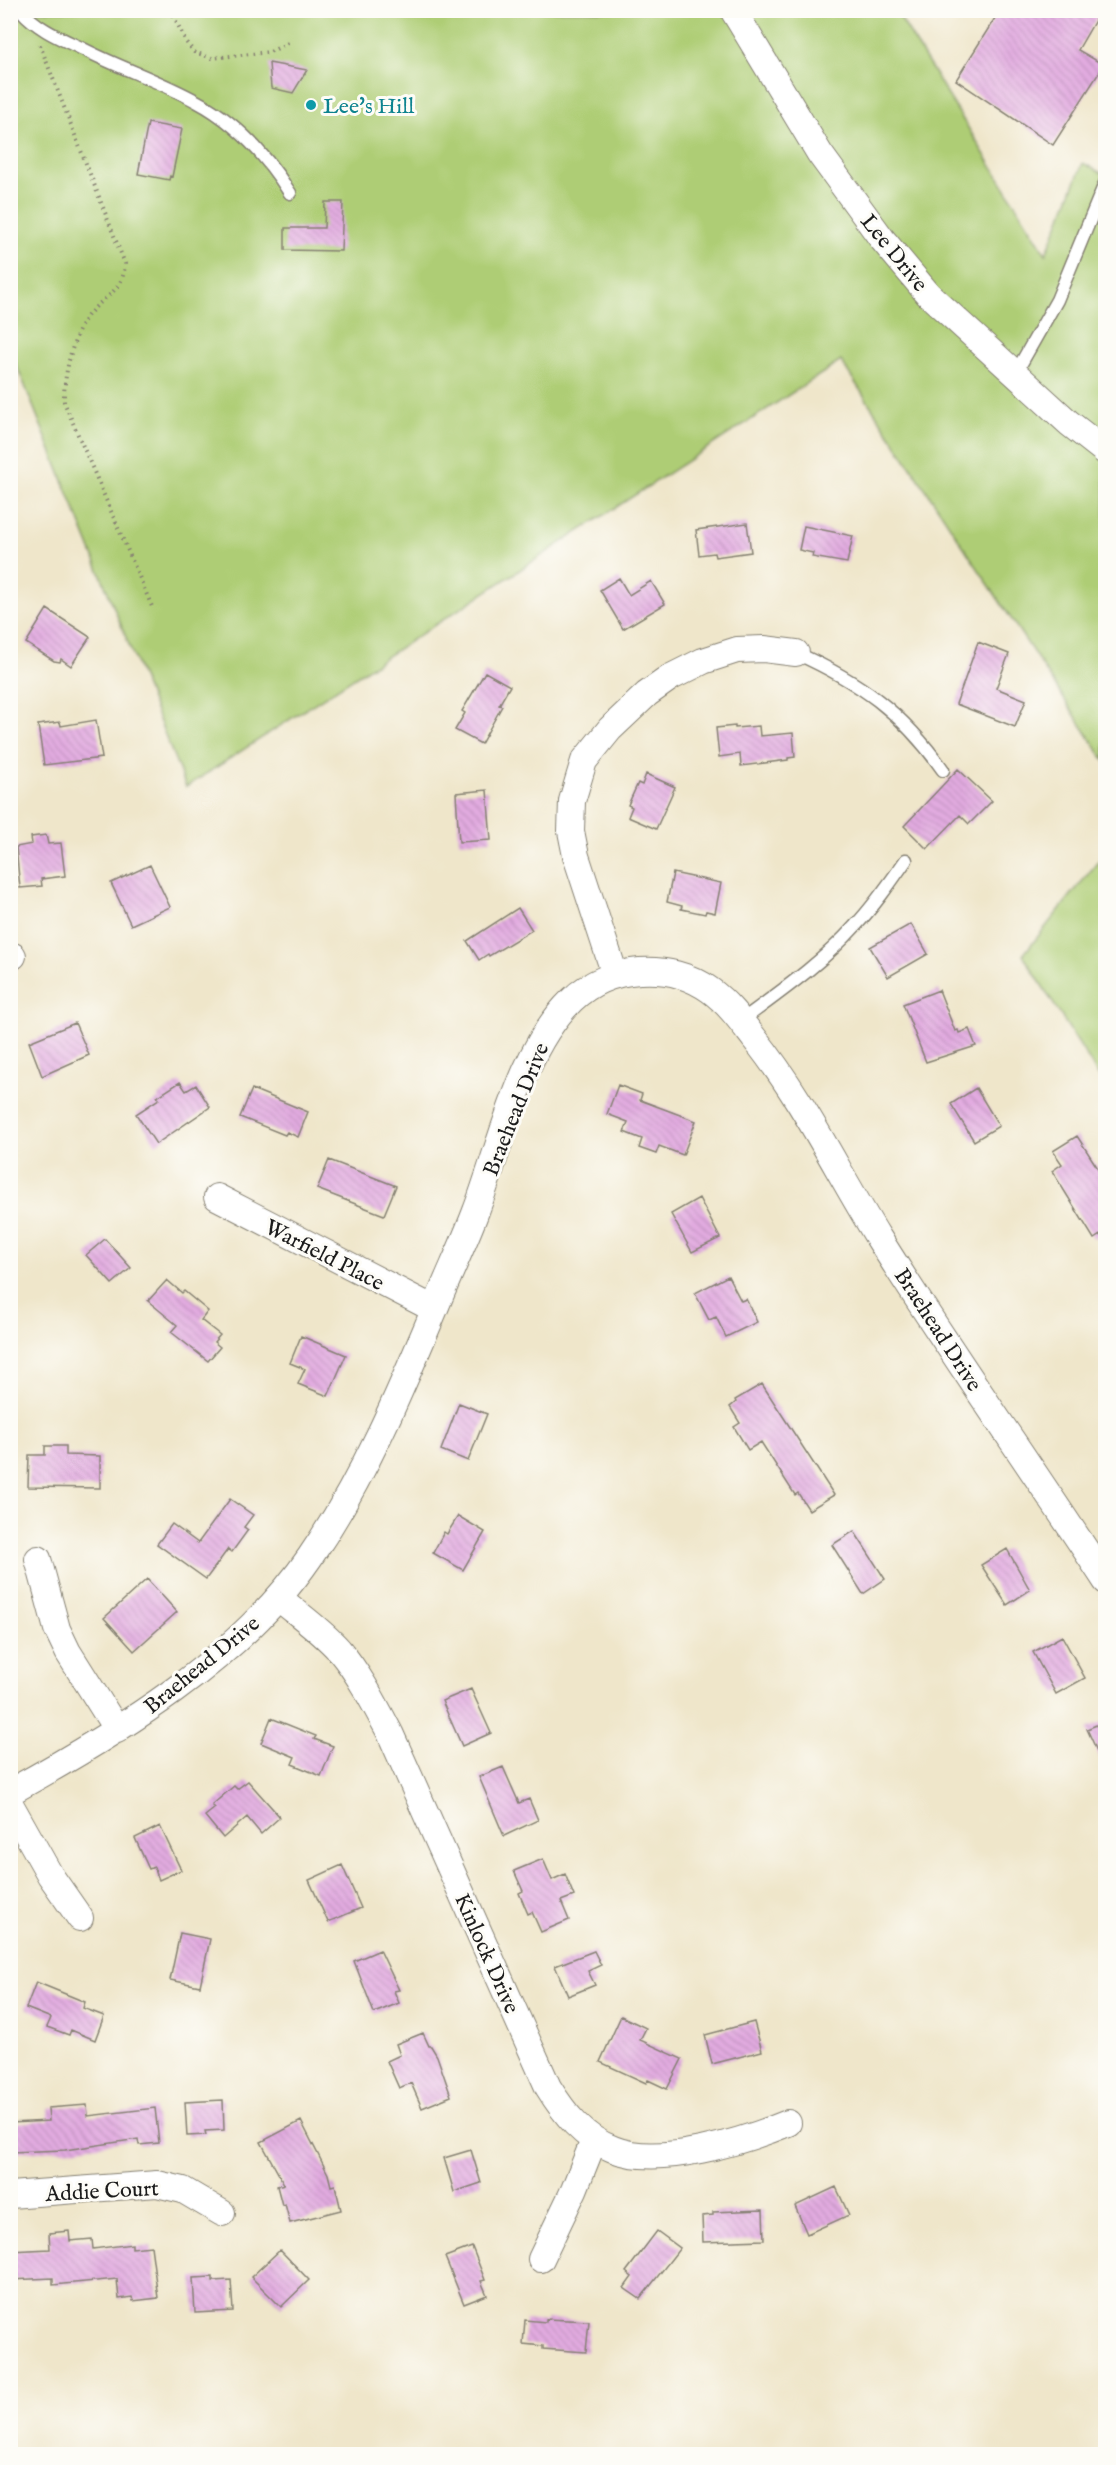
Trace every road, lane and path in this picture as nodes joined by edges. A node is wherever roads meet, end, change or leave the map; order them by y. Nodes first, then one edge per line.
1 (171, 10) edge
2 (733, 10) edge
3 (26, 15) edge
4 (288, 43) dead end
5 (1106, 181) edge
6 (290, 193) dead end
7 (1015, 374) junction
8 (1106, 452) edge
9 (153, 609) dead end
10 (796, 653) joint
11 (943, 770) dead end
12 (906, 860) dead end
13 (615, 975) junction
14 (741, 1022) junction
15 (216, 1197) dead end
16 (434, 1309) junction
17 (38, 1559) dead end
18 (1106, 1581) edge
19 (279, 1598) junction
20 (117, 1730) junction
21 (10, 1792) edge
22 (10, 1804) edge
23 (80, 1918) dead end
24 (788, 2123) dead end
25 (594, 2140) junction
26 (10, 2195) edge
27 (222, 2213) dead end
28 (542, 2259) dead end

1 - 4 path
2 - 7 street, Lee Drive
3 - 6 lane
3 - 9 path
5 - 7 lane
7 - 8 street, Lee Drive
10 - 11 lane
10 - 13 street
12 - 14 lane
13 - 14 street, Braehead Drive
13 - 16 street, Braehead Drive
14 - 18 street, Braehead Drive
15 - 16 street, Warfield Place
16 - 19 street, Braehead Drive
17 - 20 street
19 - 20 street, Braehead Drive
19 - 25 street, Kinlock Drive
20 - 21 street, Braehead Drive
22 - 23 street
24 - 25 street, Kinlock Drive
25 - 28 street
26 - 27 street, Addie Court

